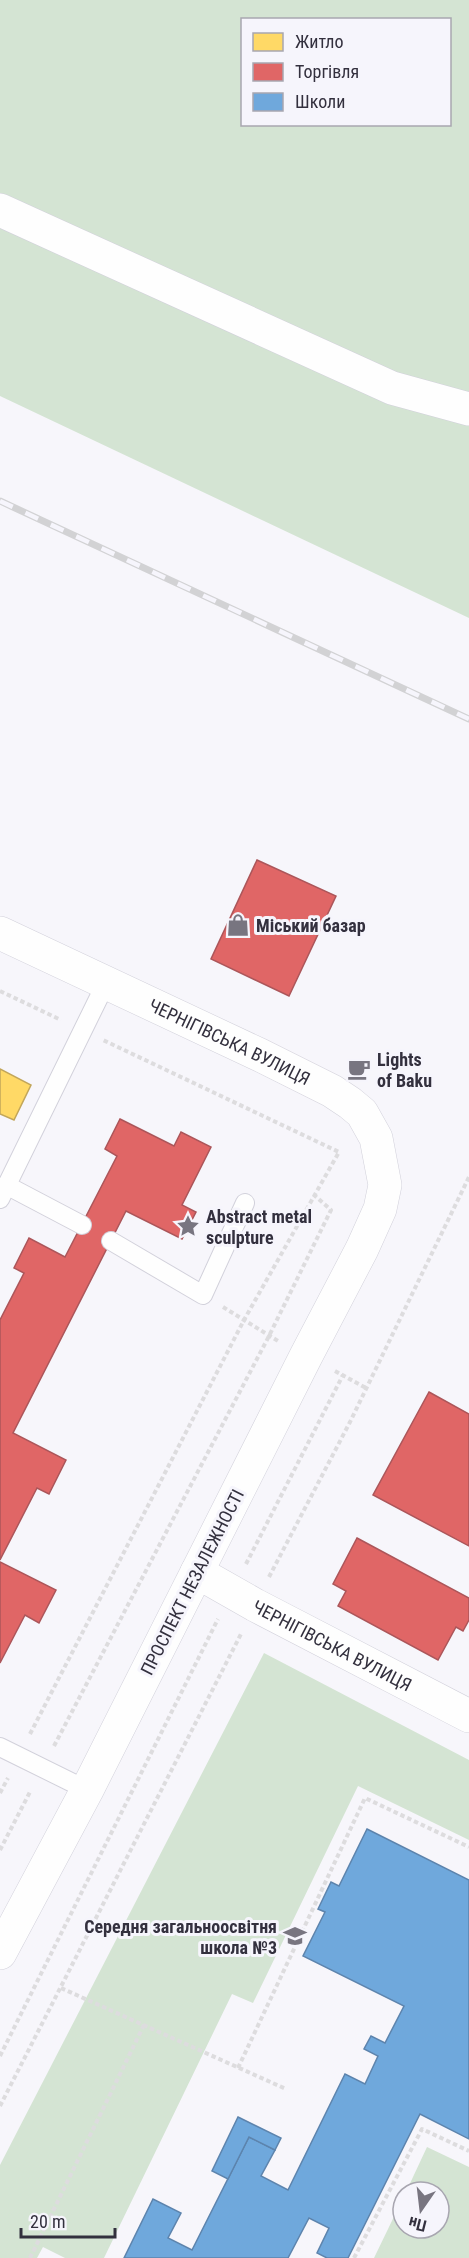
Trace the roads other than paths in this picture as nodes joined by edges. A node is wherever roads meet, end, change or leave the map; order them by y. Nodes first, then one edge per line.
1 (0, 210) edge
2 (469, 409) edge
3 (0, 933) edge
4 (106, 983) junction
5 (3, 1192) edge
6 (245, 1203) dead end
7 (380, 1209) joint
8 (82, 1225) dead end
9 (111, 1241) dead end
10 (197, 1572) junction
11 (469, 1716) edge
12 (0, 1747) edge
13 (87, 1790) junction
14 (0, 1953) edge

1 - 2 street
3 - 4 street, ЧЕРНІГІВСЬКА ВУЛИЦЯ
4 - 5 lane
4 - 7 street, ЧЕРНІГІВСЬКА ВУЛИЦЯ
5 - 8 lane
6 - 9 lane
7 - 10 street, ПРОСПЕКТ НЕЗАЛЕЖНОСТІ
10 - 11 street, ЧЕРНІГІВСЬКА ВУЛИЦЯ
10 - 13 street, ПРОСПЕКТ НЕЗАЛЕЖНОСТІ
12 - 13 lane
13 - 14 street, ПРОСПЕКТ НЕЗАЛЕЖНОСТІ

